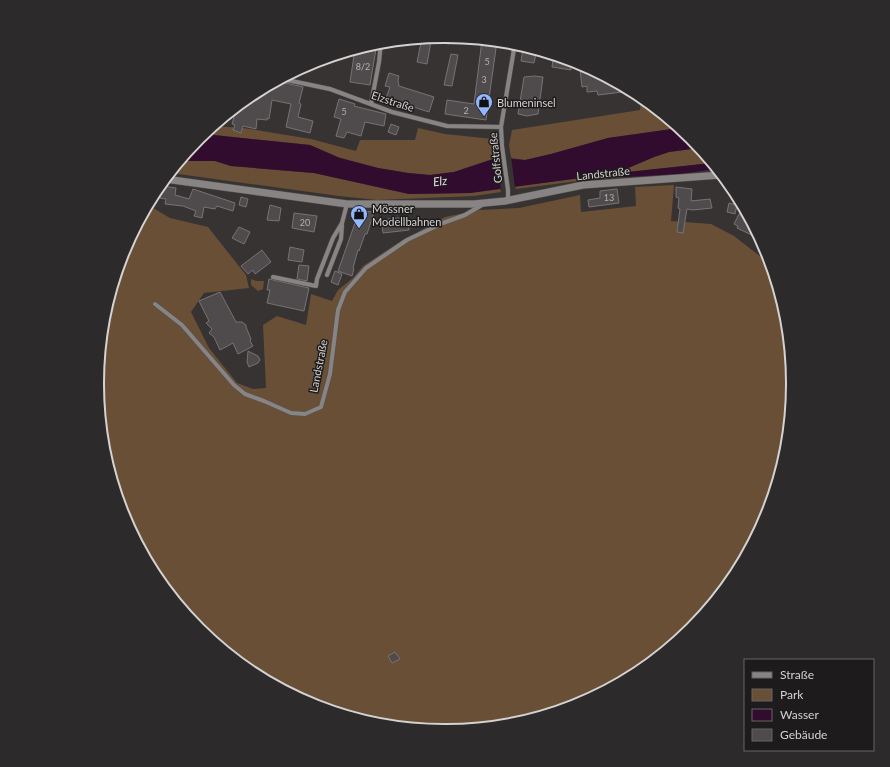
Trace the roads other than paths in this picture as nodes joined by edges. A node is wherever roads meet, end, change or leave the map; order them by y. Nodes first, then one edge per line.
1 (380, 50) edge
2 (514, 51) edge
3 (291, 80) edge
4 (371, 104) junction
5 (501, 127) junction
6 (715, 176) edge
7 (172, 180) edge
8 (508, 200) junction
9 (488, 202) junction
10 (346, 204) junction
11 (342, 223) junction
12 (327, 275) dead end
13 (273, 277) dead end
14 (155, 304) dead end

1 - 4 street
2 - 5 street, Golfstraße
3 - 4 street, Elzstraße
4 - 5 street, Elzstraße
5 - 8 street, Golfstraße
6 - 8 street, Landstraße
7 - 10 street, Landstraße
8 - 9 street, Landstraße
9 - 10 street, Landstraße
9 - 14 street, Landstraße
10 - 11 street
11 - 12 street
11 - 13 street

